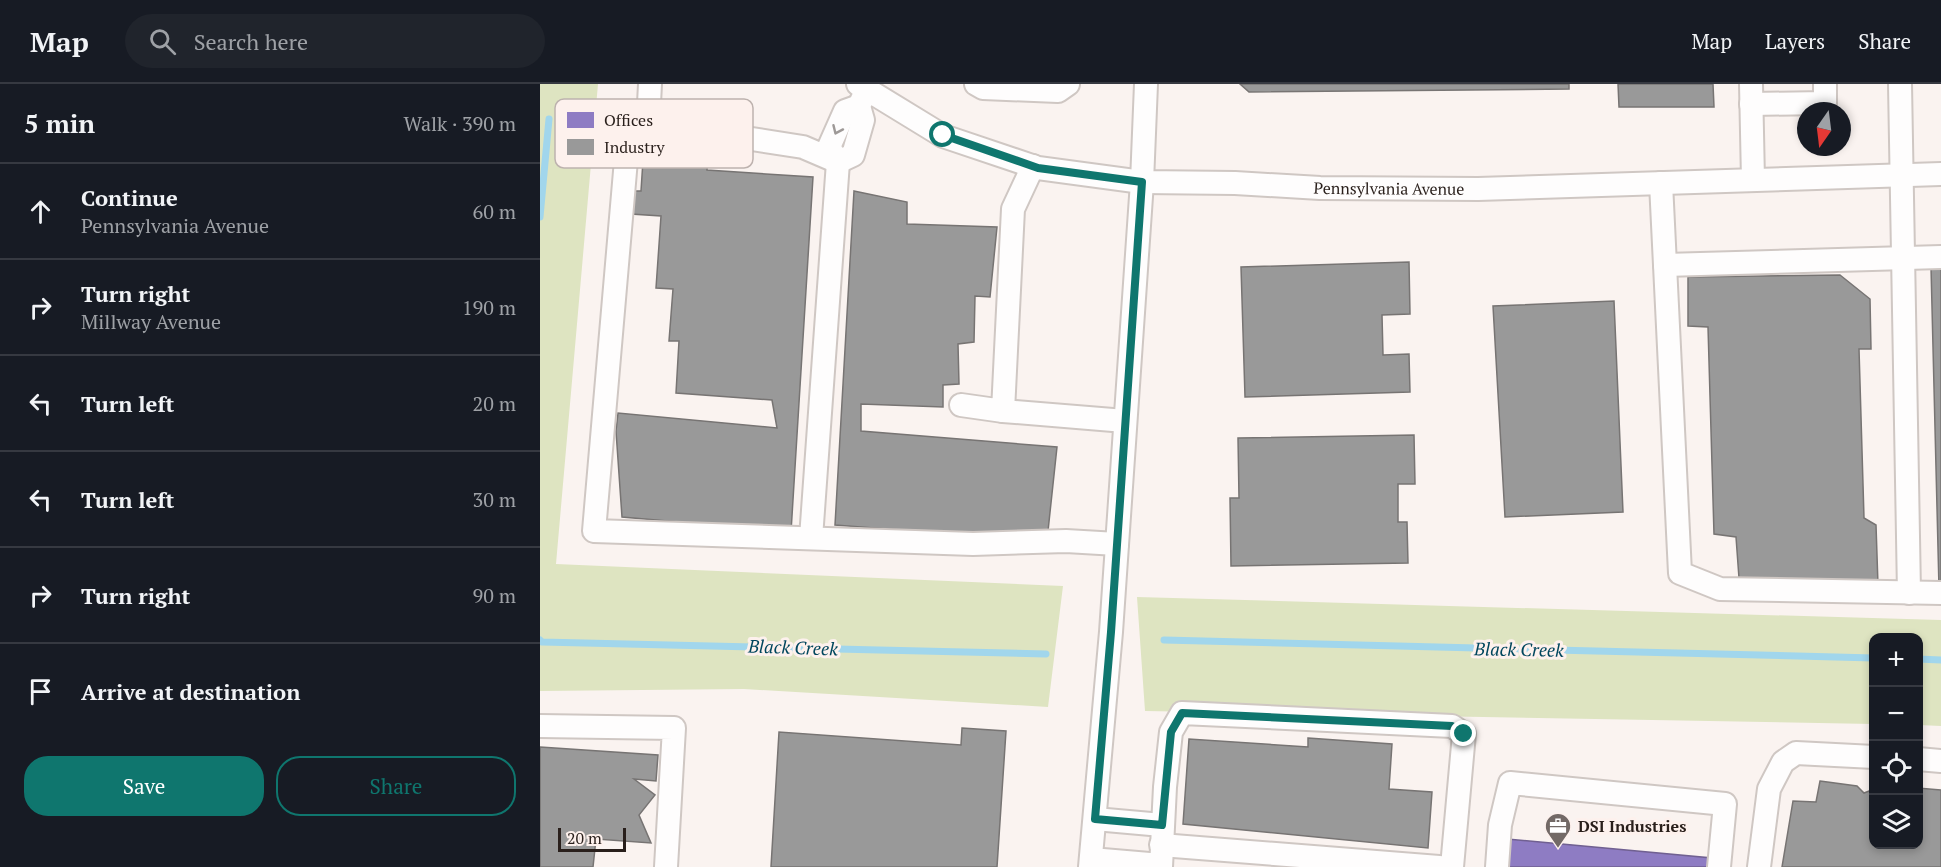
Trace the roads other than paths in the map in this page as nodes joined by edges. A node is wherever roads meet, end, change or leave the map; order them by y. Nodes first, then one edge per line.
1 (650, 84) edge
2 (976, 84) edge
3 (1068, 84) edge
4 (1146, 84) edge
5 (1825, 84) edge
6 (1900, 84) edge
7 (863, 91) edge
8 (1751, 94) edge
9 (649, 99) edge
10 (753, 139) edge
11 (838, 162) junction
12 (1034, 166) junction
13 (625, 168) edge
14 (1941, 174) edge
15 (1903, 175) junction
16 (1753, 180) junction
17 (1142, 182) junction
18 (1661, 183) junction
19 (1941, 257) edge
20 (1904, 258) junction
21 (1665, 265) junction
22 (961, 405) dead end
23 (1003, 411) junction
24 (1125, 421) junction
25 (811, 538) junction
26 (1117, 544) junction
27 (1909, 593) junction
28 (1941, 594) edge
29 (540, 726) edge
30 (1869, 757) edge
31 (1923, 759) edge
32 (1941, 761) edge
33 (1095, 819) junction
34 (1161, 850) edge
35 (1091, 863) edge
36 (666, 867) edge
37 (1439, 867) edge
38 (1452, 867) edge
39 (1497, 867) edge
40 (1719, 867) edge
41 (1759, 867) edge

1 - 9 street
2 - 3 street
4 - 17 street
5 - 8 street
6 - 15 street
7 - 11 street
7 - 12 street, Pennsylvania Avenue
8 - 16 street
10 - 11 street
11 - 25 street
12 - 17 street, Pennsylvania Avenue
12 - 23 street
13 - 25 street
14 - 15 street, Pennsylvania Avenue
15 - 16 street, Pennsylvania Avenue
15 - 20 street
16 - 18 street, Pennsylvania Avenue
17 - 18 street, Pennsylvania Avenue
17 - 24 street
18 - 21 street
19 - 20 street
20 - 21 street
20 - 27 street
21 - 27 street
22 - 23 street
23 - 24 street
24 - 26 street
25 - 26 street
26 - 33 street
27 - 28 street
29 - 36 street
30 - 41 street
31 - 32 street
33 - 34 street
33 - 35 street
34 - 35 street
34 - 37 street
34 - 38 street
39 - 40 street

